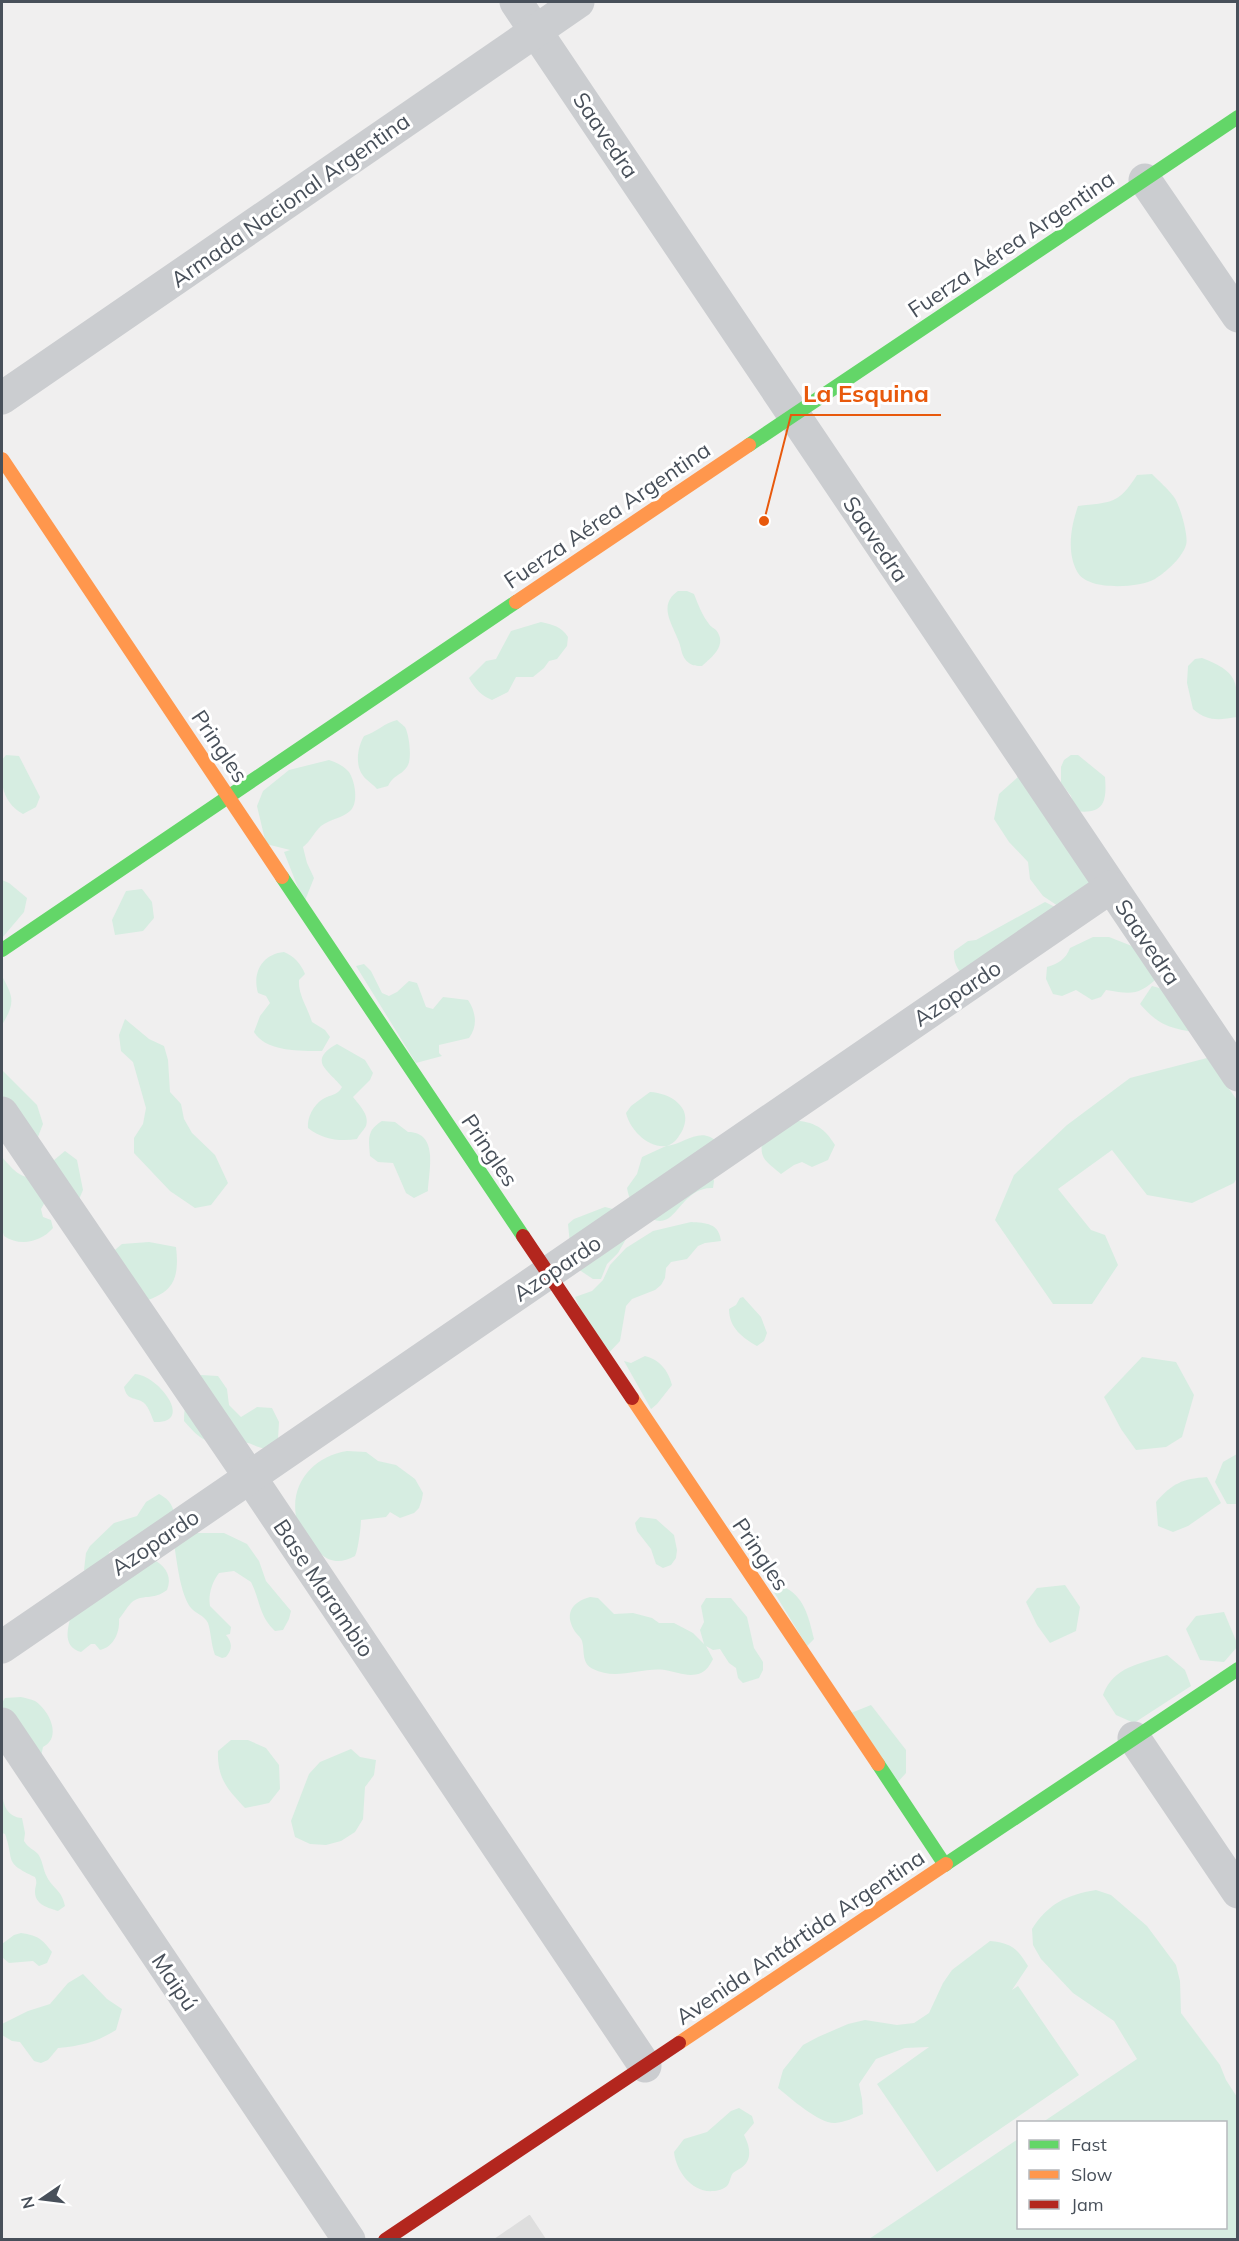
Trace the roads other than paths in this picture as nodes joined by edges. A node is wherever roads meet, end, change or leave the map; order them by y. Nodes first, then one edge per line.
1 (516, 2) edge
2 (578, 2) edge
3 (536, 31) junction
4 (1238, 117) edge
5 (1145, 180) junction
6 (1238, 316) edge
7 (2, 398) edge
8 (793, 415) junction
9 (2, 459) edge
10 (228, 795) junction
11 (1111, 887) junction
12 (2, 950) edge
13 (1238, 1075) edge
14 (2, 1113) edge
15 (548, 1274) junction
16 (250, 1478) junction
17 (2, 1647) edge
18 (1238, 1669) edge
19 (2, 1724) edge
20 (1134, 1738) junction
21 (945, 1865) junction
22 (1238, 1892) edge
23 (645, 2066) junction
24 (349, 2240) edge
25 (385, 2240) edge

1 - 3 street, Saavedra
2 - 3 street, Armada Nacional Argentina
3 - 7 street, Armada Nacional Argentina
3 - 8 street, Saavedra
4 - 5 street, Fuerza Aérea Argentina
5 - 6 street
5 - 8 street, Fuerza Aérea Argentina
8 - 10 street, Fuerza Aérea Argentina
8 - 11 street, Saavedra
9 - 10 street, Pringles
10 - 12 street, Fuerza Aérea Argentina
10 - 15 street, Pringles
11 - 13 street, Saavedra
11 - 15 street, Azopardo
14 - 16 street, Base Marambio
15 - 16 street, Azopardo
15 - 21 street, Pringles
16 - 17 street, Azopardo
16 - 23 street, Base Marambio
18 - 20 street, Avenida Antártida Argentina
19 - 24 street, Maipú
20 - 21 street, Avenida Antártida Argentina
20 - 22 street
21 - 23 street, Avenida Antártida Argentina
23 - 25 street, Avenida Antártida Argentina

